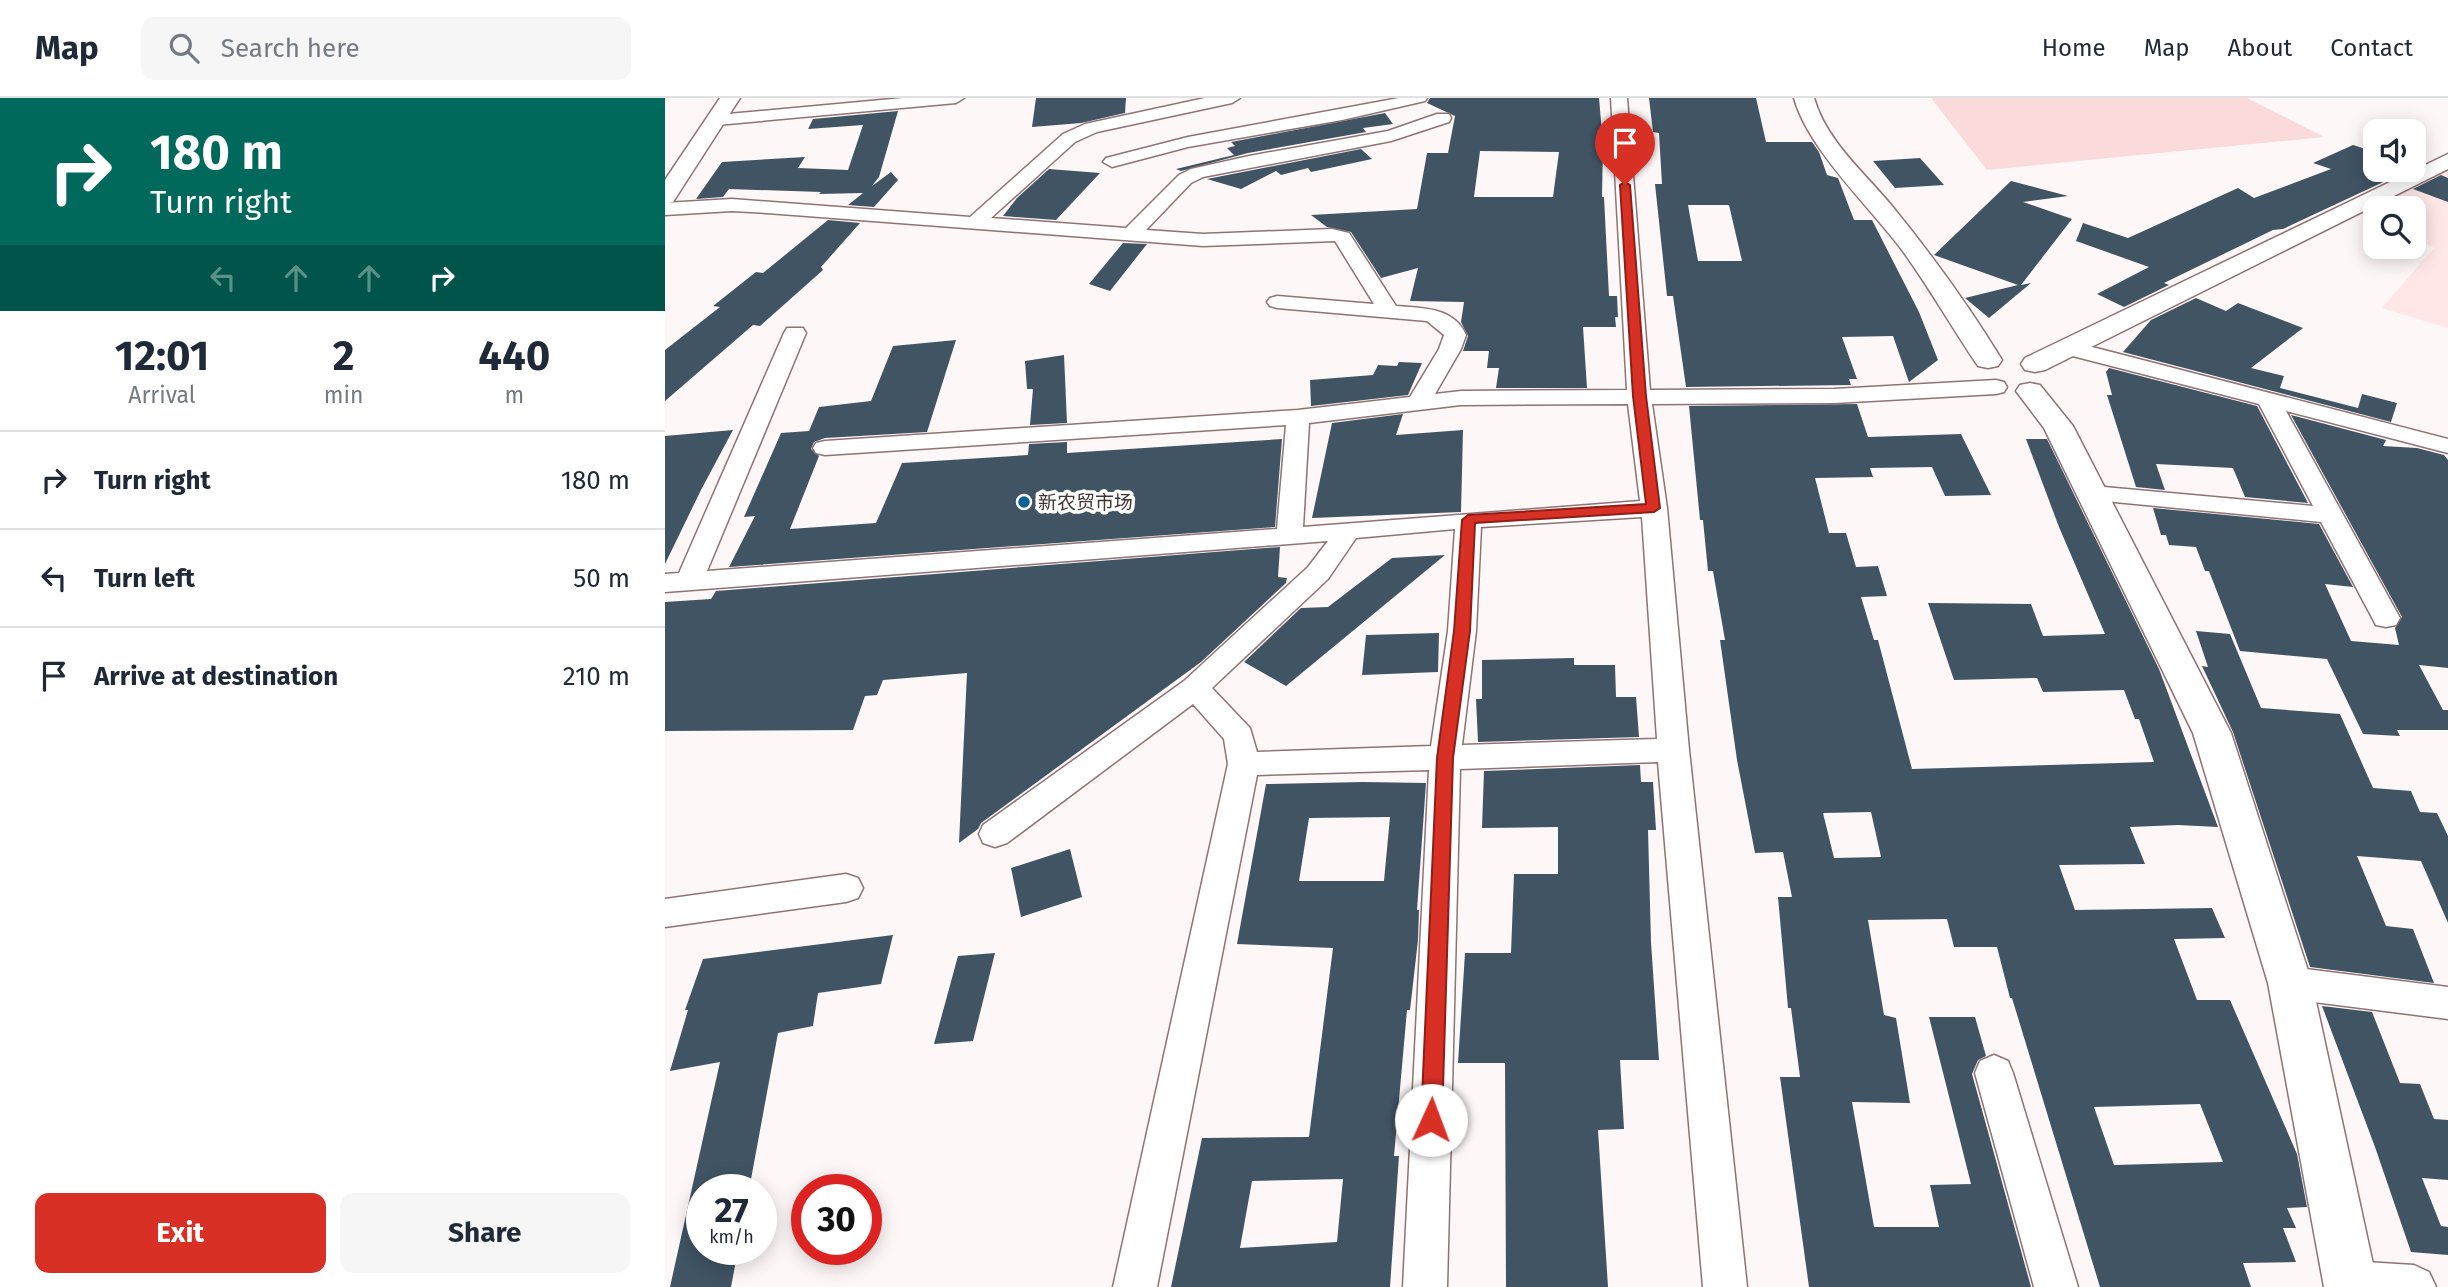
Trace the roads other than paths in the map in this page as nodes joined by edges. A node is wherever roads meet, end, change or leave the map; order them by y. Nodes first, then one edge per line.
1 (730, 98) edge
2 (956, 98) edge
3 (1232, 98) edge
4 (1419, 98) edge
5 (1619, 98) edge
6 (1804, 98) edge
7 (1443, 118) dead end
8 (717, 120) junction
9 (1157, 147) junction
10 (2448, 161) edge
11 (1112, 162) dead end
12 (1197, 173) junction
13 (665, 197) edge
14 (665, 209) edge
15 (973, 224) junction
16 (1129, 236) junction
17 (1277, 302) dead end
18 (1389, 311) junction
19 (795, 333) dead end
20 (2069, 348) junction
21 (1988, 360) junction
22 (2020, 381) junction
23 (1639, 396) junction
24 (2269, 401) junction
25 (1418, 403) junction
26 (1298, 417) junction
27 (2448, 446) edge
28 (825, 448) dead end
29 (2093, 494) junction
30 (1654, 508) junction
31 (2330, 515) junction
32 (1468, 520) junction
33 (1348, 531) junction
34 (1289, 536) junction
35 (677, 582) edge
36 (2386, 618) dead end
37 (1194, 688) junction
38 (1674, 750) junction
39 (1445, 758) junction
40 (1244, 764) junction
41 (995, 834) dead end
42 (846, 887) dead end
43 (665, 913) edge
44 (2290, 983) junction
45 (2448, 1003) edge
46 (1994, 1073) dead end
47 (2350, 1285) edge
48 (1135, 1287) edge
49 (1425, 1287) edge
50 (1725, 1287) edge
51 (2056, 1287) edge
52 (2414, 1287) edge

1 - 8 main road
2 - 8 street
3 - 15 street
4 - 9 street
5 - 23 street
6 - 21 main road
7 - 12 street
8 - 13 main road
9 - 11 street
9 - 12 street
10 - 20 main road
12 - 16 street
14 - 15 street
15 - 16 street
16 - 18 street
17 - 18 street
18 - 25 street
19 - 35 street
20 - 22 main road
20 - 24 street
21 - 22 main road
21 - 22 main road
22 - 23 street
22 - 29 main road
23 - 25 street
23 - 30 street
24 - 27 street
24 - 31 street
25 - 26 street
26 - 28 street
26 - 34 street
29 - 31 street
29 - 44 main road
30 - 32 street
30 - 38 street
31 - 36 street
32 - 33 street
32 - 39 street
33 - 34 street
33 - 37 street
34 - 35 street
37 - 40 street
37 - 41 street
38 - 39 street
38 - 50 street
39 - 40 street
39 - 49 street
40 - 48 street
42 - 43 street
44 - 45 street
44 - 47 main road
46 - 51 street
47 - 52 street

